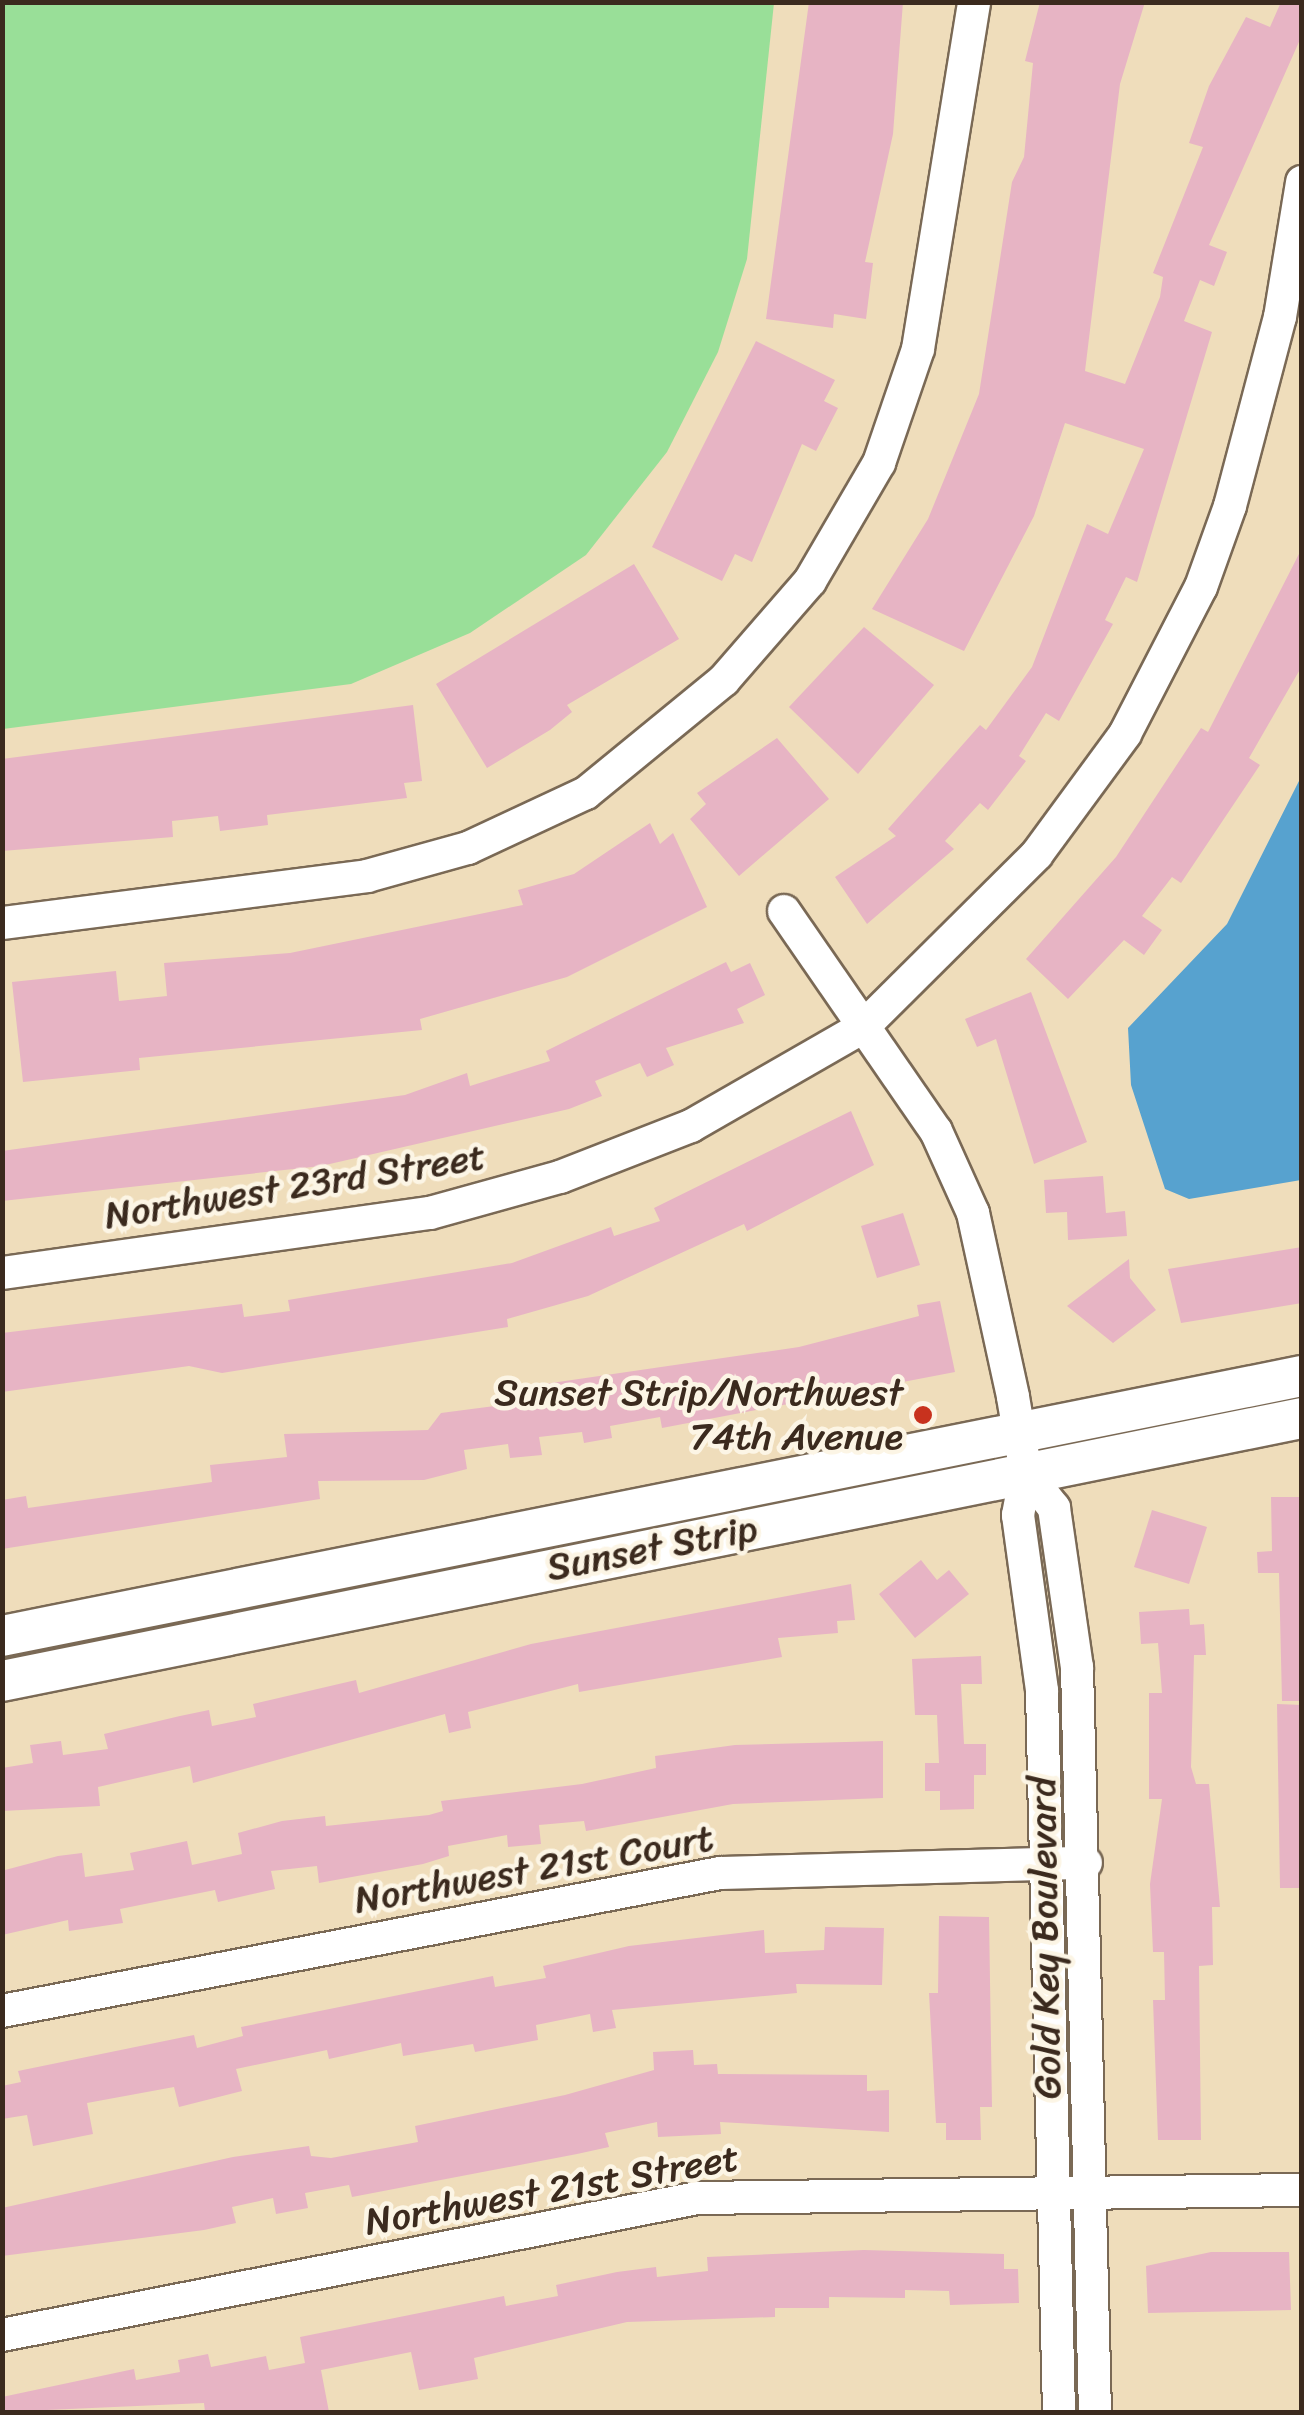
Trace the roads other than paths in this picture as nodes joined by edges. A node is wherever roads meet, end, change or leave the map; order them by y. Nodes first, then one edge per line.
1 (974, 2) edge
2 (1302, 182) edge
3 (784, 911) dead end
4 (2, 924) edge
5 (863, 1026) junction
6 (2, 1273) edge
7 (1302, 1376) edge
8 (1302, 1418) edge
9 (1019, 1432) junction
10 (1026, 1473) junction
11 (2, 1636) edge
12 (2, 1680) edge
13 (1086, 1863) junction
14 (1048, 1864) junction
15 (2, 2011) edge
16 (1090, 2188) junction
17 (1055, 2189) junction
18 (1302, 2190) edge
19 (2, 2334) edge
20 (1059, 2412) edge
21 (1095, 2412) edge

1 - 4 street
2 - 5 street, Northwest 23rd Street
3 - 5 street, Gold Key Boulevard
5 - 6 street, Northwest 23rd Street
5 - 9 street, Gold Key Boulevard
7 - 9 street, Sunset Strip
8 - 10 street, Sunset Strip
9 - 10 street, Gold Key Boulevard
9 - 11 street, Sunset Strip
10 - 12 street, Sunset Strip
10 - 13 street, Gold Key Boulevard
10 - 14 street, Gold Key Boulevard
13 - 14 street, Northwest 21st Court
13 - 16 street, Gold Key Boulevard
14 - 15 street, Northwest 21st Court
14 - 17 street, Gold Key Boulevard
16 - 17 street, Northwest 21st Street
16 - 18 street, Northwest 21st Street
16 - 21 street, Gold Key Boulevard
17 - 19 street, Northwest 21st Street
17 - 20 street, Gold Key Boulevard

